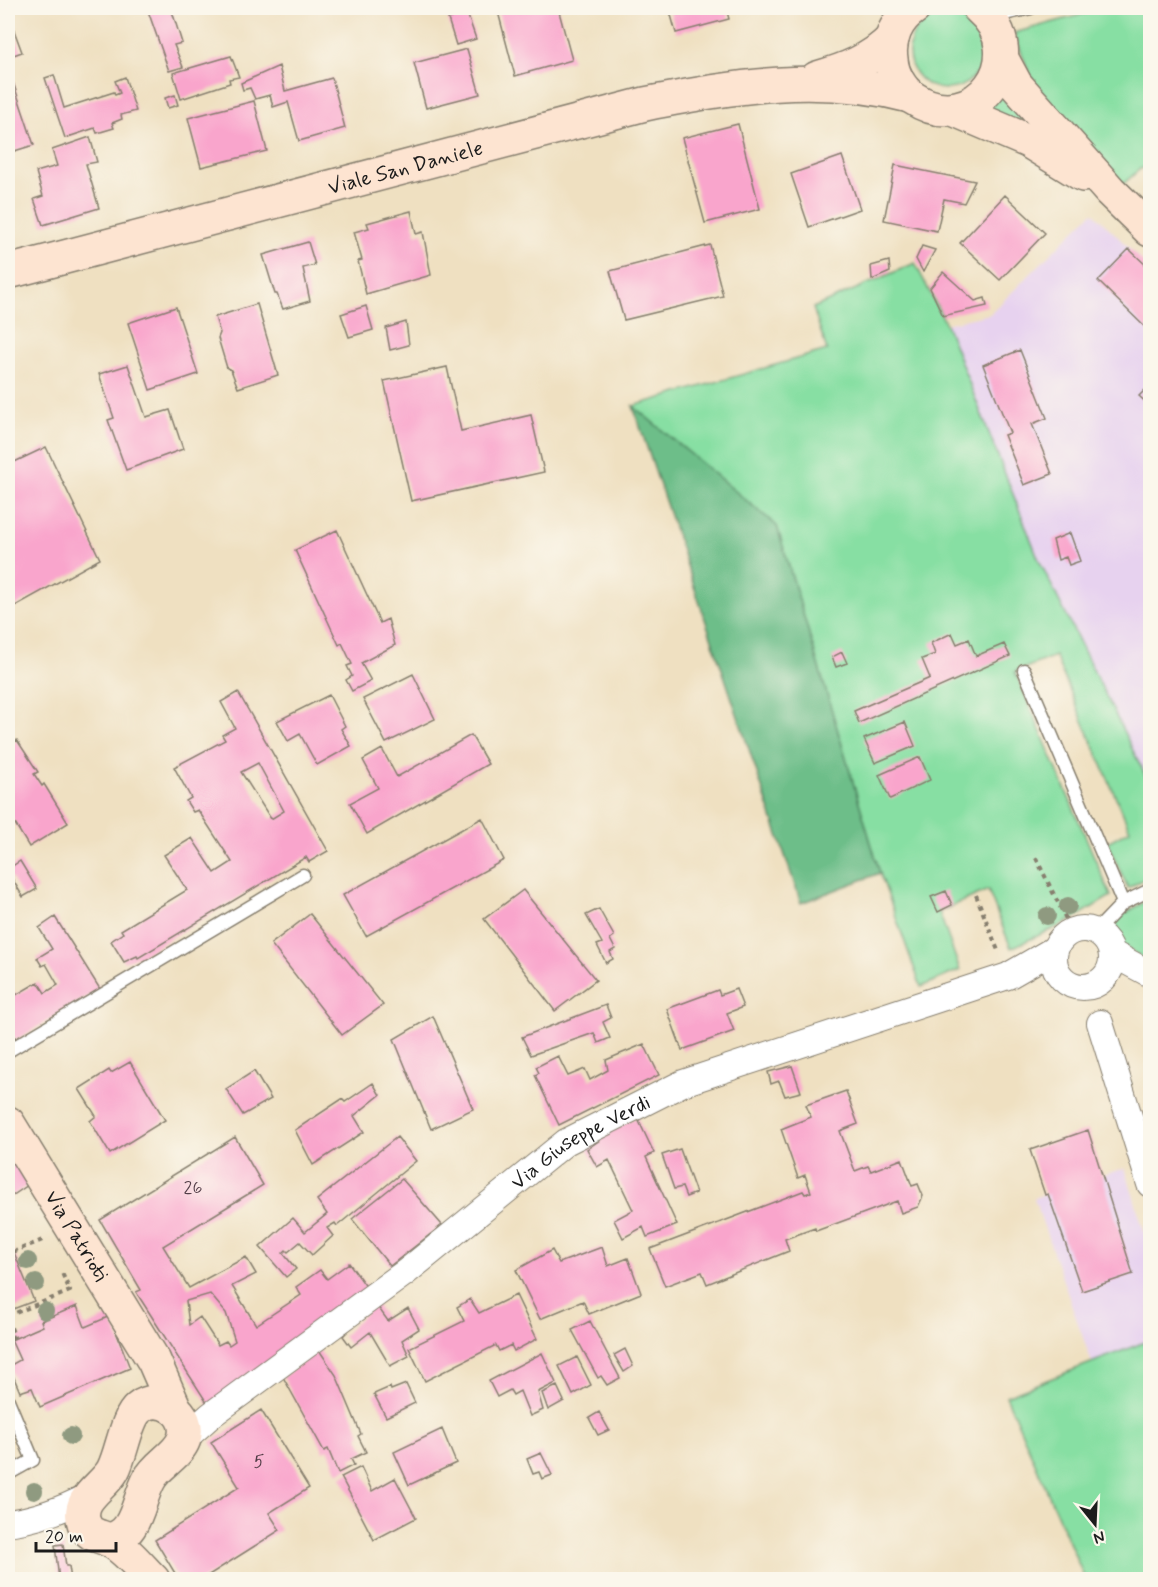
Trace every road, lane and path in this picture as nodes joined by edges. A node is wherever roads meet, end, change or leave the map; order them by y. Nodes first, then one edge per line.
1 (1031, 8) edge
2 (984, 12) edge
3 (900, 18) edge
4 (1002, 59) junction
5 (806, 81) junction
6 (910, 96) junction
7 (953, 108) junction
8 (1110, 191) junction
9 (1150, 230) edge
10 (8, 272) edge
11 (1024, 670) dead end
12 (1036, 858) dead end
13 (303, 875) dead end
14 (1150, 890) edge
15 (976, 895) dead end
16 (1123, 903) junction
17 (1074, 937) junction
18 (1113, 954) junction
19 (1004, 965) junction
20 (1149, 974) edge
21 (1067, 981) junction
22 (1102, 981) junction
23 (1100, 1023) junction
24 (8, 1051) edge
25 (8, 1123) edge
26 (1150, 1185) edge
27 (70, 1225) junction
28 (14, 1252) dead end
29 (61, 1270) dead end
30 (8, 1318) edge
31 (8, 1339) edge
32 (146, 1348) junction
33 (8, 1400) edge
34 (138, 1408) junction
35 (188, 1420) junction
36 (8, 1474) edge
37 (88, 1496) junction
38 (134, 1517) junction
39 (19, 1522) edge
40 (99, 1536) junction
41 (153, 1580) edge

1 - 2 lane
2 - 4 street, Viale San Daniele
3 - 5 street, Viale San Daniele
3 - 6 street, Viale San Daniele
4 - 7 street
4 - 8 street, Viale San Daniele
5 - 6 street, Viale San Daniele
5 - 10 street, Viale San Daniele
6 - 7 street, Viale San Daniele
7 - 8 street, Viale San Daniele
8 - 9 street, Viale San Daniele
11 - 16 lane
12 - 17 path
13 - 24 lane
14 - 16 lane
15 - 19 path
16 - 17 lane
17 - 18 street
17 - 19 street, Via Giuseppe Verdi
17 - 21 street
18 - 20 street
18 - 22 street
19 - 21 street, Via Giuseppe Verdi
19 - 35 street, Via Giuseppe Verdi
21 - 22 street
21 - 23 street
22 - 23 street
23 - 26 street
25 - 27 street, Via Patrioti
27 - 28 path
27 - 32 street, Via Patrioti
29 - 30 path
30 - 31 path
32 - 34 street
32 - 35 street, Via Patrioti
33 - 36 lane
34 - 35 street
34 - 37 street
35 - 38 street
37 - 39 street
37 - 40 street
38 - 40 street
38 - 41 street
39 - 40 street
40 - 41 street

